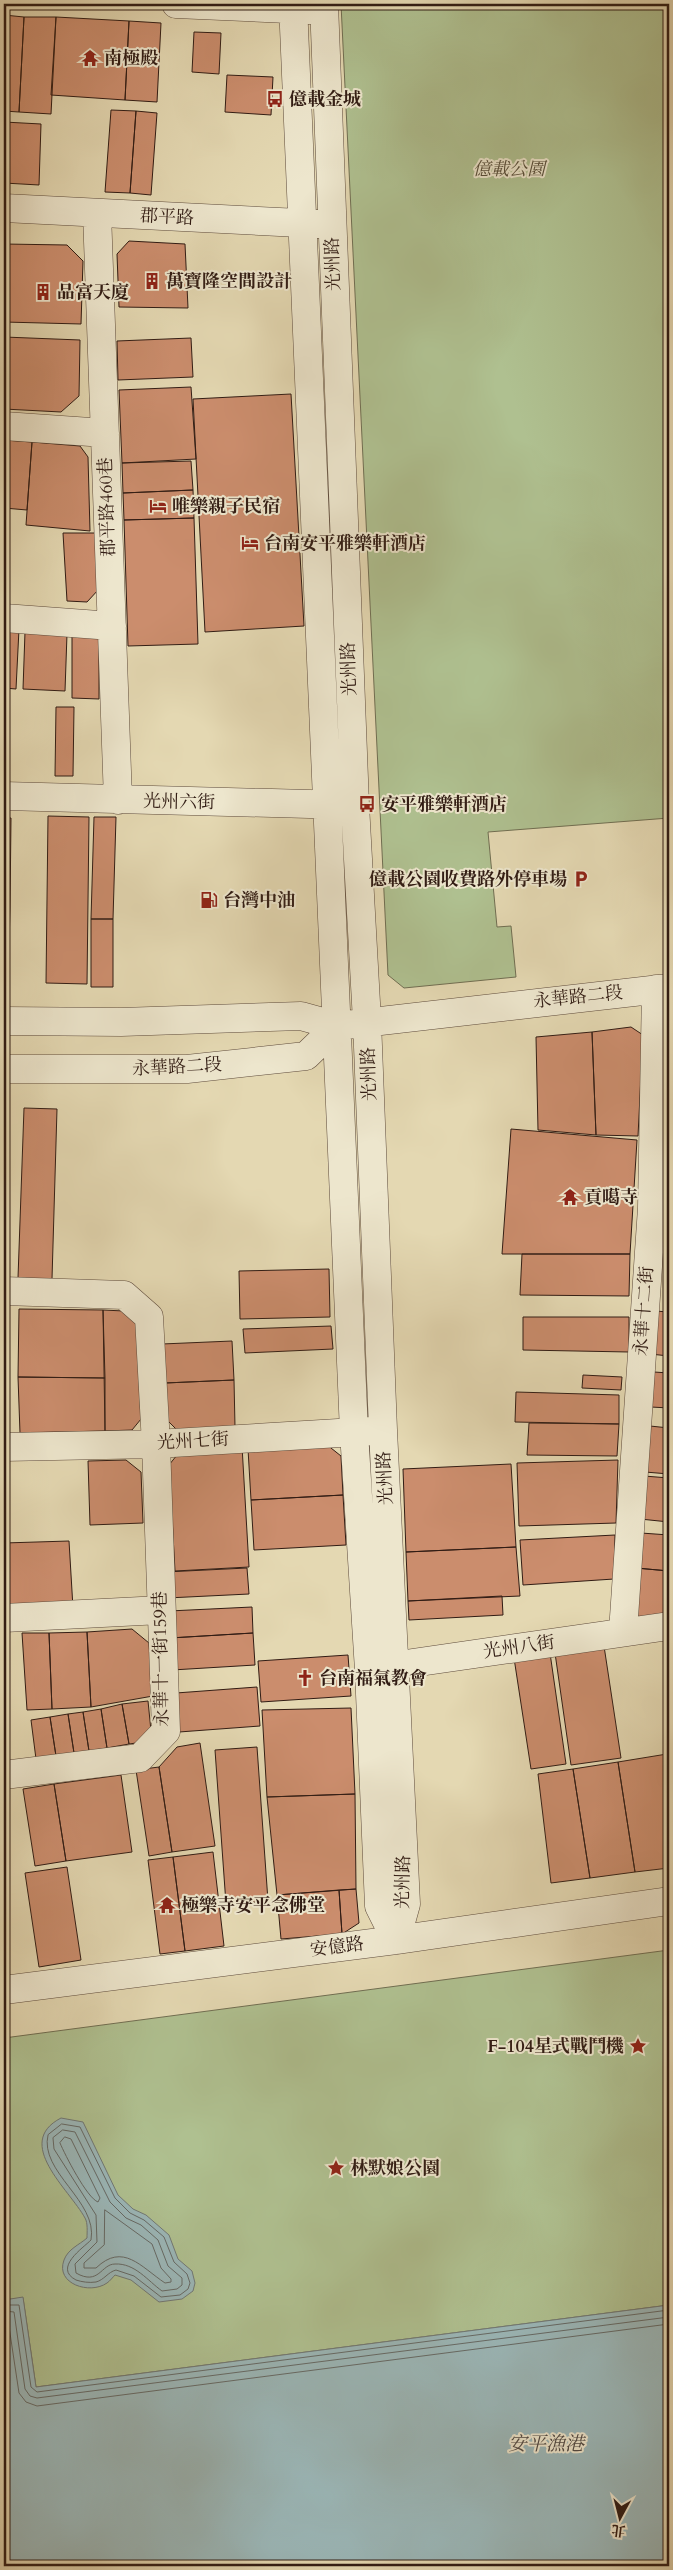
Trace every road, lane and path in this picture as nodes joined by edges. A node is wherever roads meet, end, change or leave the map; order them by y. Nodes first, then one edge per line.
1 (176, 4) edge
2 (294, 7) edge
3 (325, 7) edge
4 (4, 208) edge
5 (97, 213) junction
6 (302, 223) junction
7 (331, 224) junction
8 (4, 426) edge
9 (105, 434) junction
10 (4, 618) edge
11 (112, 626) junction
12 (4, 796) edge
13 (118, 800) junction
14 (342, 805) junction
15 (663, 988) edge
16 (4, 1021) edge
17 (367, 1021) junction
18 (338, 1026) junction
19 (4, 1069) edge
20 (660, 1208) edge
21 (4, 1291) edge
22 (383, 1430) junction
23 (354, 1432) junction
24 (156, 1444) junction
25 (4, 1447) edge
26 (161, 1610) junction
27 (4, 1618) edge
28 (669, 1626) edge
29 (624, 1632) junction
30 (396, 1664) junction
31 (369, 1670) junction
32 (4, 1775) edge
33 (669, 1901) edge
34 (396, 1940) junction
35 (4, 1990) edge

1 - 2 street
2 - 3 street
2 - 6 street, 光州路
3 - 7 street, 光州路
4 - 5 street, 郡平路
5 - 6 street, 郡平路
5 - 9 street, 郡平路460巷
6 - 7 street, 郡平路
6 - 14 street, 光州路
7 - 14 street, 光州路
8 - 9 street
9 - 11 street, 郡平路460巷
10 - 11 street
11 - 13 street, 郡平路460巷
12 - 13 street, 光州六街
13 - 14 street, 光州六街
14 - 17 street, 光州路
14 - 18 street, 光州路
15 - 17 street, 永華路二段
15 - 20 street, 永華十二街
16 - 18 street, 永華路二段
17 - 18 street, 永華路二段
17 - 22 street, 光州路
18 - 19 street, 永華路二段
18 - 23 street, 光州路
20 - 29 street, 永華十二街
21 - 24 street, 永華十一街159巷
22 - 23 street, 光州七街
22 - 30 street, 光州路
23 - 24 street, 光州七街
23 - 31 street, 光州路
24 - 25 street, 光州七街
24 - 26 street, 永華十一街159巷
26 - 27 street
26 - 32 street, 永華十一街159巷
28 - 29 street, 光州八街
29 - 30 street, 光州八街
30 - 31 street, 光州八街
30 - 34 street, 光州路
31 - 34 street, 光州路
33 - 34 street, 安億路
34 - 35 street, 安億路

